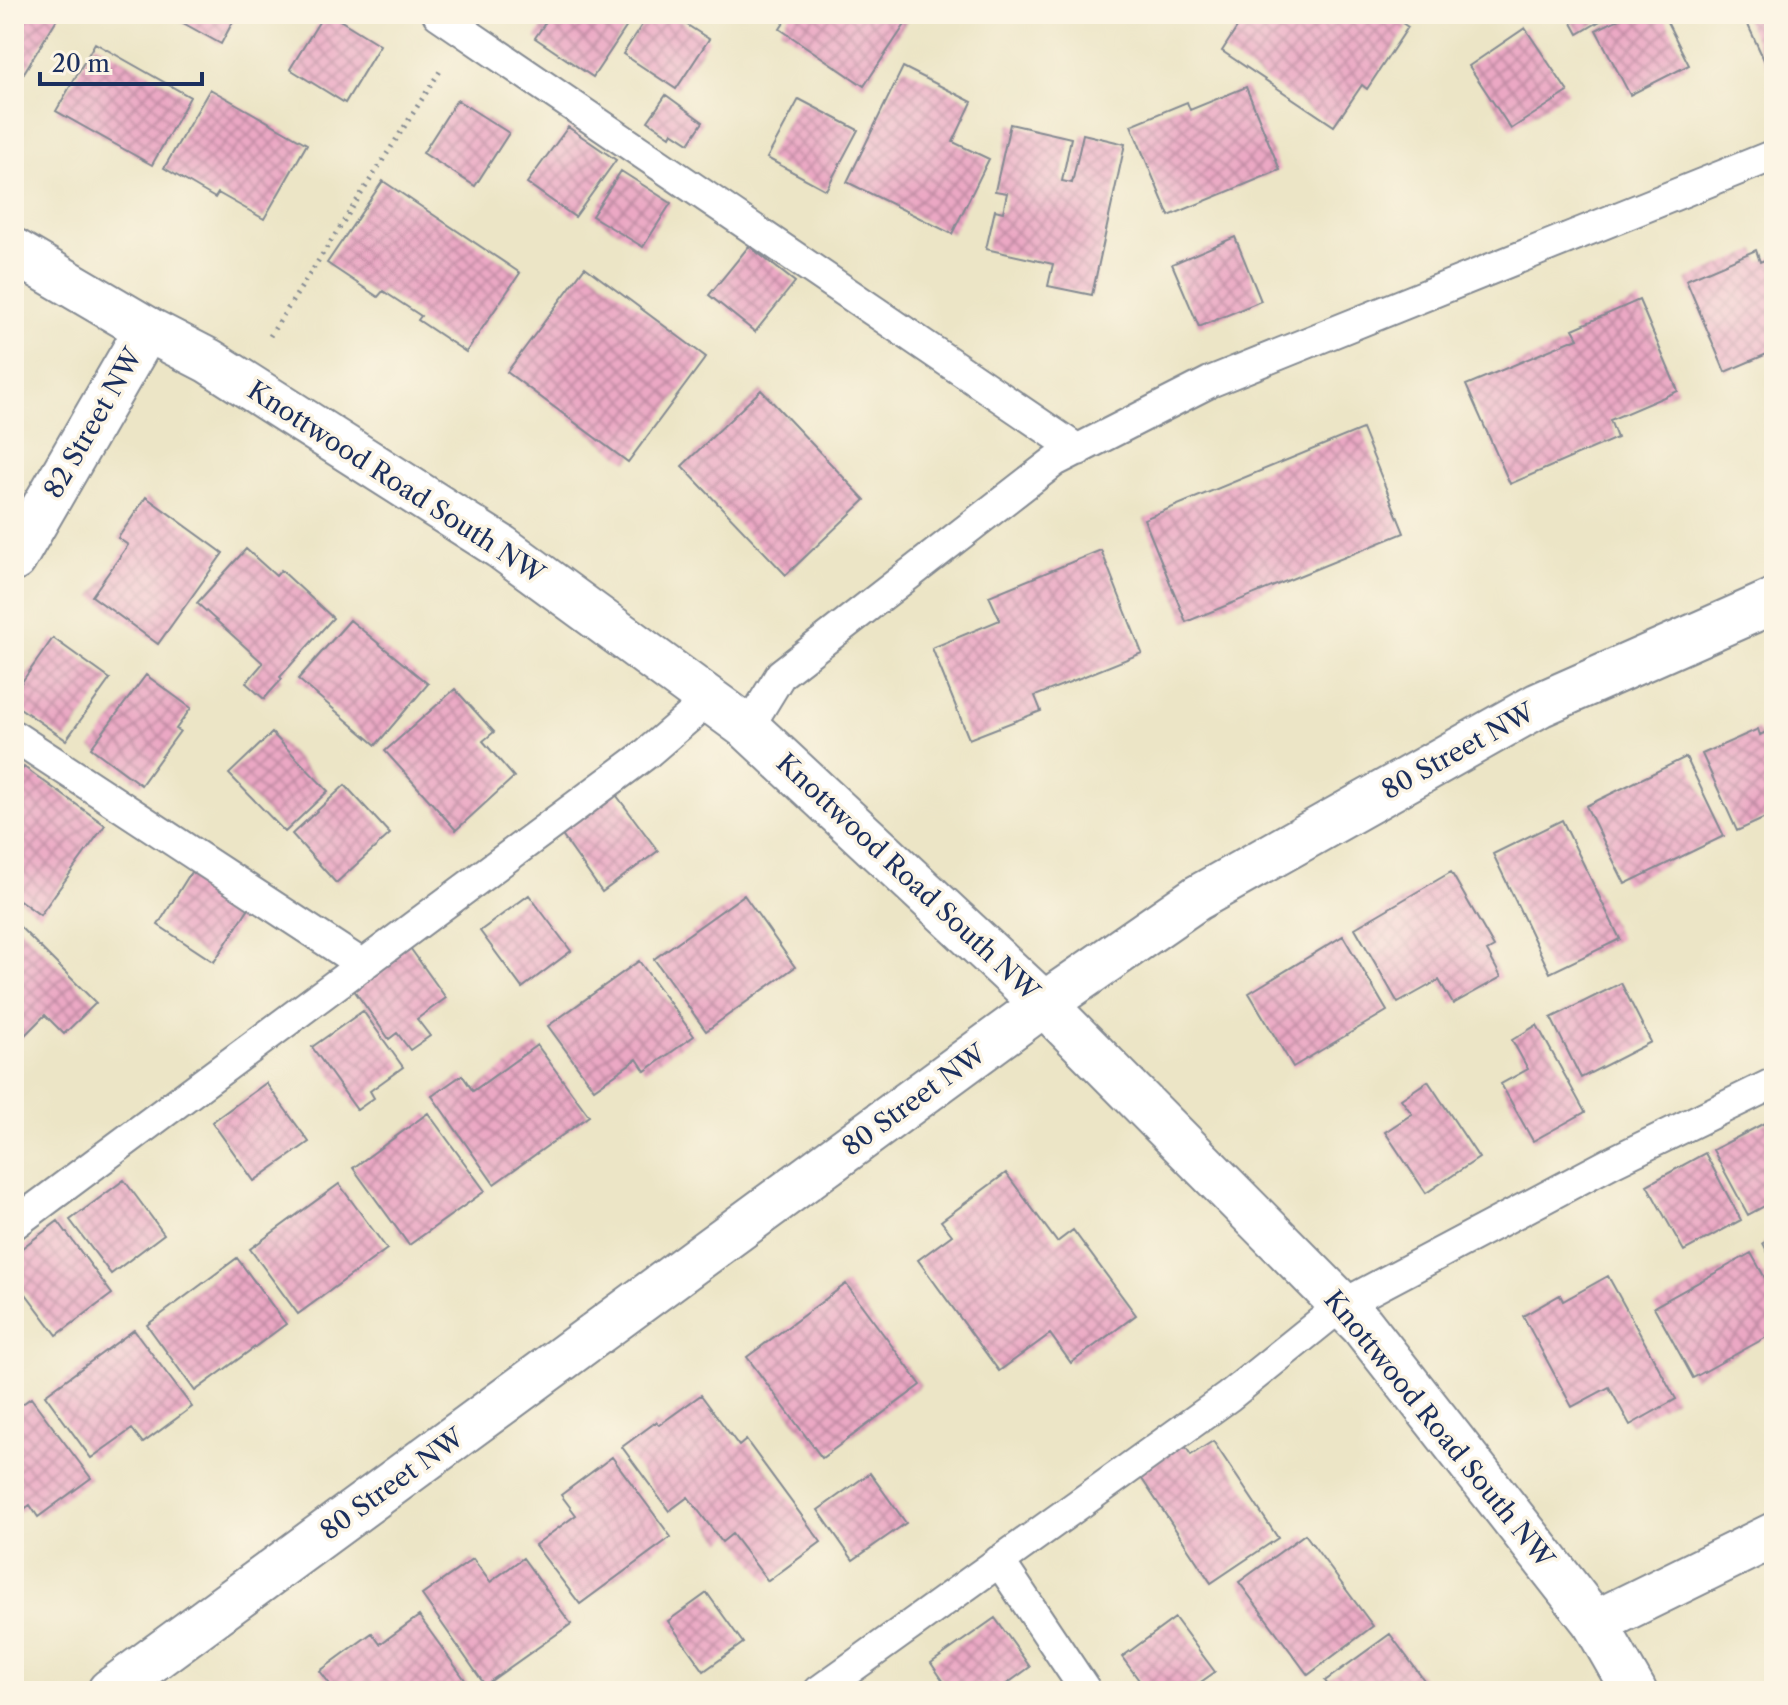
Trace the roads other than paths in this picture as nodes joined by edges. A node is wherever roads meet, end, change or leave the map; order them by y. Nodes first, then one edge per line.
1 (438, 14) edge
2 (1774, 155) edge
3 (14, 251) edge
4 (147, 329) junction
5 (1078, 450) junction
6 (14, 559) edge
7 (1774, 601) edge
8 (710, 699) junction
9 (748, 728) junction
10 (14, 736) edge
11 (363, 965) junction
12 (1044, 1004) junction
13 (1774, 1083) edge
14 (14, 1224) edge
15 (1342, 1305) junction
16 (1774, 1535) edge
17 (999, 1561) junction
18 (1595, 1623) junction
19 (110, 1691) edge
20 (819, 1691) edge
21 (1086, 1691) edge
22 (1634, 1691) edge

1 - 5 lane
2 - 5 lane
3 - 4 street, Knottwood Road South NW
4 - 6 street, 82 Street NW
4 - 8 street, Knottwood Road South NW
5 - 9 lane
7 - 12 street, 80 Street NW
8 - 9 street, Knottwood Road South NW
8 - 11 lane
9 - 12 street, Knottwood Road South NW
10 - 11 lane
11 - 14 lane
12 - 15 street, Knottwood Road South NW
12 - 19 street, 80 Street NW
13 - 15 lane
15 - 17 lane
15 - 18 street, Knottwood Road South NW
16 - 18 street
17 - 20 lane
17 - 21 lane
18 - 22 street, Knottwood Road South NW

